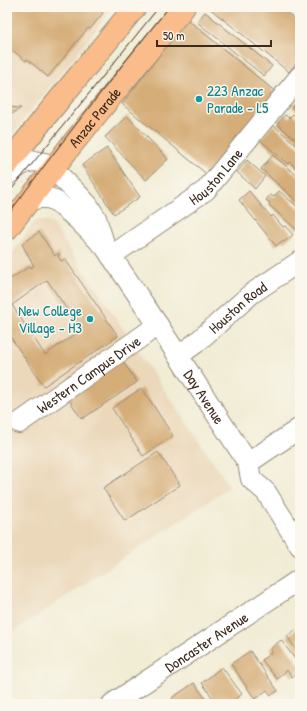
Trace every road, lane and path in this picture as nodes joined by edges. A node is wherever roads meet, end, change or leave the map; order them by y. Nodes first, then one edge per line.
1 (135, 7) edge
2 (184, 7) edge
3 (300, 76) edge
4 (7, 165) edge
5 (53, 169) junction
6 (7, 175) edge
7 (29, 201) junction
8 (7, 229) edge
9 (108, 252) junction
10 (300, 261) edge
11 (158, 325) junction
12 (178, 356) junction
13 (18, 423) dead end
14 (300, 428) edge
15 (248, 463) junction
16 (300, 546) edge
17 (300, 579) edge
18 (112, 704) edge

1 - 4 main road
2 - 5 main road, Anzac Parade
3 - 9 street, Houston Lane
5 - 6 street, Day Avenue
5 - 7 main road, Anzac Parade
5 - 9 street, Day Avenue
7 - 8 main road, Anzac Parade
7 - 9 street, Day Avenue
9 - 11 street, Day Avenue
10 - 12 street, Houston Road
11 - 12 street, Day Avenue
11 - 13 street, Western Campus Drive
12 - 15 street, Day Avenue
14 - 15 street
15 - 16 street, Day Avenue
17 - 18 street, Doncaster Avenue

